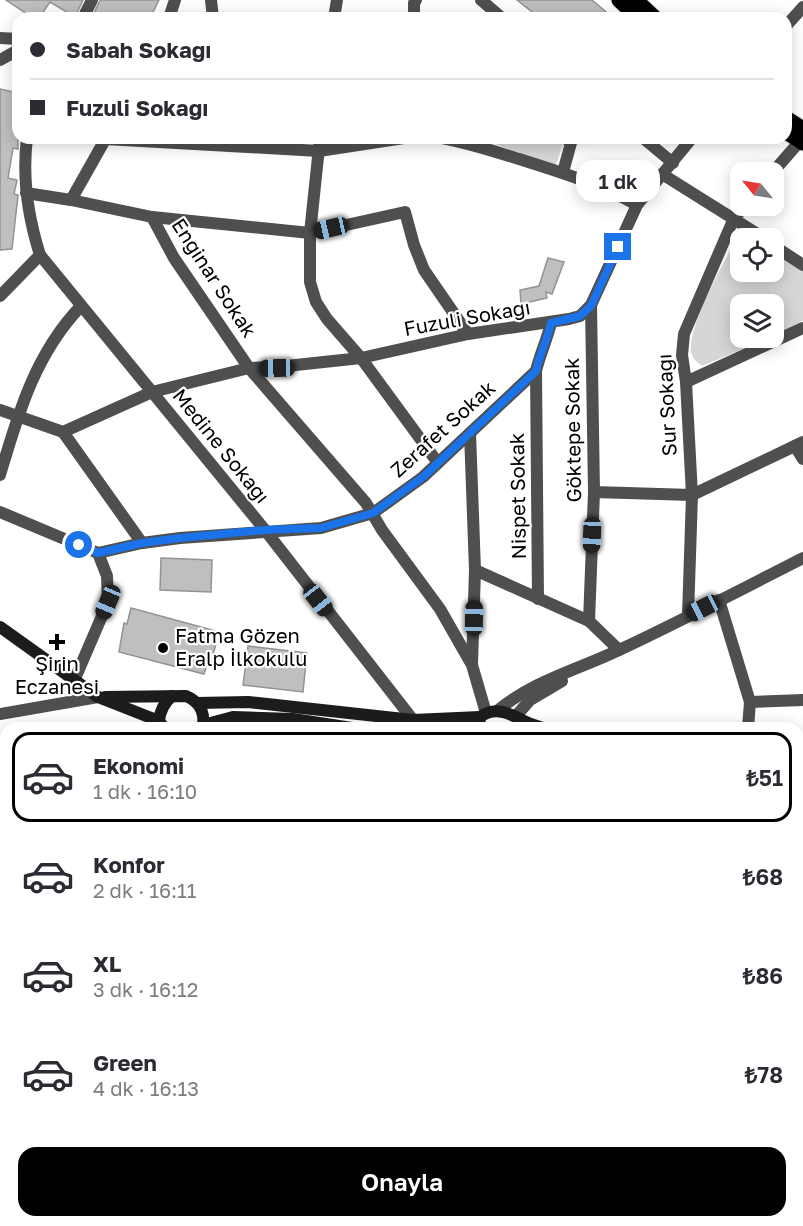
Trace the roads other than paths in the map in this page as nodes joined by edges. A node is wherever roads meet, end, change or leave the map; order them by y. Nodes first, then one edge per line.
1 (481, 0) edge
2 (619, 0) edge
3 (636, 0) edge
4 (803, 7) edge
5 (495, 12) edge
6 (632, 12) edge
7 (649, 12) edge
8 (792, 19) edge
9 (792, 126) edge
10 (802, 138) edge
11 (26, 144) edge
12 (103, 144) edge
13 (320, 144) edge
14 (472, 144) edge
15 (571, 144) edge
16 (650, 144) edge
17 (687, 144) edge
18 (782, 162) edge
19 (673, 163) junction
20 (563, 172) junction
21 (662, 174) junction
22 (26, 193) junction
23 (71, 200) junction
24 (637, 205) junction
25 (152, 217) junction
26 (734, 218) junction
27 (749, 228) edge
28 (310, 233) junction
29 (784, 253) edge
30 (40, 255) junction
31 (803, 265) edge
32 (0, 296) edge
33 (81, 306) junction
34 (591, 306) junction
35 (551, 323) junction
36 (803, 328) edge
37 (468, 334) junction
38 (361, 358) junction
39 (249, 368) junction
40 (536, 371) junction
41 (686, 382) junction
42 (152, 392) junction
43 (0, 410) edge
44 (17, 417) junction
45 (63, 432) junction
46 (470, 434) junction
47 (799, 444) edge
48 (803, 459) edge
49 (438, 463) junction
50 (0, 476) edge
51 (594, 492) junction
52 (692, 495) junction
53 (0, 512) edge
54 (373, 513) junction
55 (265, 530) junction
56 (142, 543) junction
57 (98, 553) junction
58 (803, 558) edge
59 (475, 570) junction
60 (538, 599) junction
61 (719, 600) junction
62 (688, 616) junction
63 (589, 621) junction
64 (0, 627) edge
65 (619, 650) junction
66 (472, 665) junction
67 (574, 670) junction
68 (74, 681) junction
69 (172, 696) junction
70 (98, 697) junction
71 (803, 700) edge
72 (750, 702) junction
73 (197, 703) junction
74 (0, 714) edge
75 (485, 717) edge
76 (413, 720) junction
77 (153, 722) edge
78 (160, 722) edge
79 (202, 722) edge
80 (216, 722) edge
81 (309, 722) edge
82 (522, 722) edge
83 (748, 722) edge

1 - 5 street
2 - 6 main road
3 - 7 main road
4 - 8 street
9 - 10 main road
10 - 18 street
11 - 22 street
12 - 23 street
13 - 28 street
14 - 20 street
15 - 20 street
16 - 19 street
17 - 19 street
19 - 21 street
20 - 24 street
21 - 24 street
21 - 26 street
22 - 23 street
22 - 30 street
23 - 25 street
24 - 34 street
25 - 28 street
25 - 39 street, Enginar Sokak
26 - 27 street
26 - 41 street, Sur Sokağı
28 - 37 street
28 - 38 street
29 - 31 street
30 - 32 street
30 - 33 street, Medine Sokağı
33 - 42 street, Medine Sokağı
33 - 44 street
34 - 35 street, Fuzuli Sokağı
34 - 51 street, Göktepe Sokak
35 - 37 street, Fuzuli Sokağı
35 - 40 street, Nispet Sokak
36 - 41 street
37 - 38 street, Fuzuli Sokağı
38 - 39 street, Fuzuli Sokağı
38 - 49 street
39 - 42 street, Fuzuli Sokağı
39 - 54 street, Enginar Sokak
40 - 46 street, Zerafet Sokak
40 - 60 street, Nispet Sokak
41 - 52 street, Sur Sokağı
42 - 45 street, Fuzuli Sokağı
42 - 55 street, Medine Sokağı
43 - 44 street
44 - 45 street
44 - 50 street
45 - 56 street
46 - 49 street, Zerafet Sokak
46 - 59 street
47 - 48 street
47 - 52 street
49 - 54 street, Zerafet Sokak
51 - 52 street
51 - 63 street, Göktepe Sokak
52 - 62 street, Sur Sokağı
53 - 57 street
54 - 55 street, Zerafet Sokak
54 - 66 street, Enginar Sokak
55 - 56 street, Zerafet Sokak
55 - 76 street, Medine Sokağı
56 - 57 street, Zerafet Sokak
57 - 68 street
58 - 61 street
59 - 60 street
59 - 66 street
60 - 63 street
61 - 62 street
61 - 72 street
62 - 65 street
63 - 65 street
64 - 68 street
65 - 67 street
66 - 75 street, Enginar Sokak
67 - 75 street
67 - 82 street
68 - 70 street
69 - 70 street
69 - 73 street
69 - 78 street
70 - 74 street
70 - 77 street
71 - 72 street
72 - 83 street
73 - 76 street
73 - 79 street
75 - 76 street
75 - 82 street
80 - 81 street

